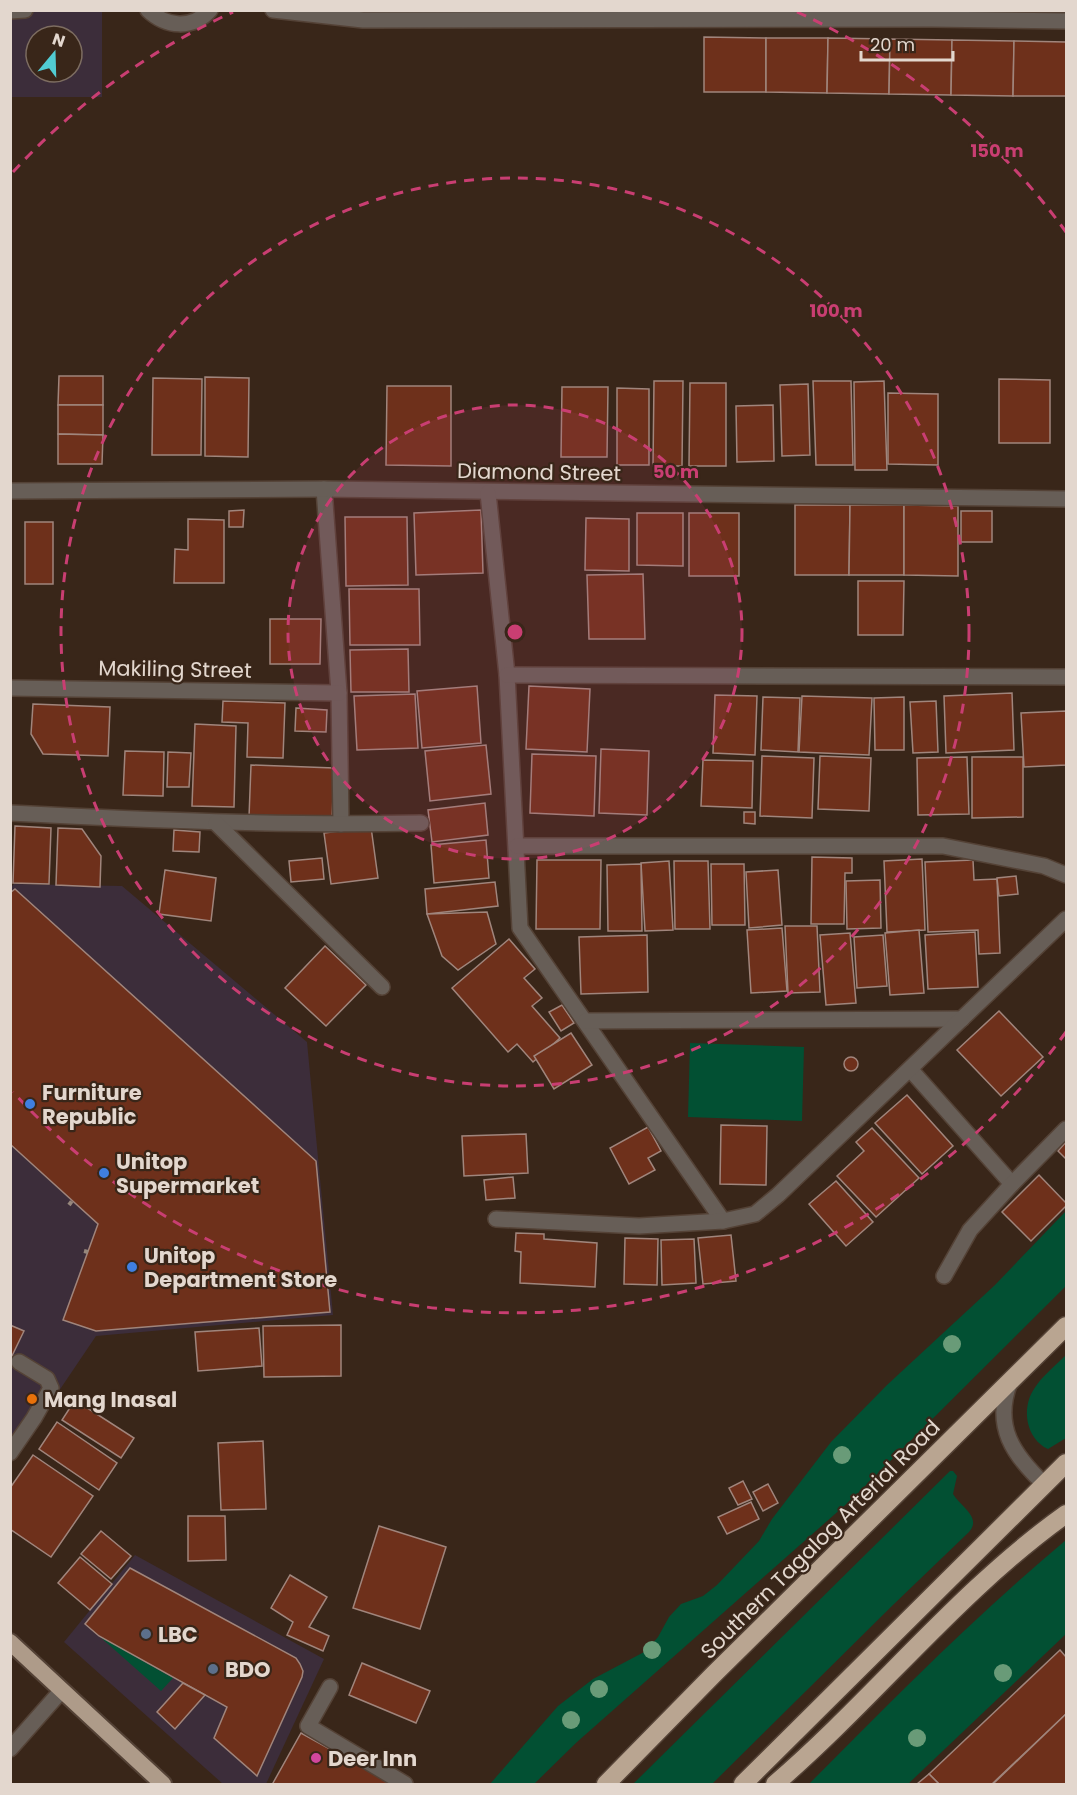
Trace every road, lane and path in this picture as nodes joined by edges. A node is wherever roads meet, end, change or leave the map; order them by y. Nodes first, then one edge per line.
1 (25, 10) edge
2 (148, 10) edge
3 (210, 10) edge
4 (273, 10) edge
5 (10, 11) edge
6 (1066, 21) edge
7 (324, 489) junction
8 (10, 491) edge
9 (488, 493) junction
10 (1066, 499) edge
11 (507, 675) junction
12 (1066, 677) edge
13 (10, 688) edge
14 (339, 693) junction
15 (10, 813) edge
16 (216, 823) junction
17 (421, 823) dead end
18 (341, 824) junction
19 (517, 846) junction
20 (1066, 875) edge
21 (1066, 919) edge
22 (382, 987) dead end
23 (962, 1019) junction
24 (586, 1021) junction
25 (910, 1069) junction
26 (1066, 1129) edge
27 (1012, 1184) junction
28 (496, 1219) dead end
29 (723, 1221) junction
30 (944, 1276) dead end
31 (1066, 1326) edge
32 (20, 1362) dead end
33 (1010, 1382) junction
34 (10, 1453) edge
35 (1066, 1463) edge
36 (1045, 1485) junction
37 (1066, 1514) edge
38 (10, 1642) edge
39 (330, 1687) dead end
40 (62, 1690) junction
41 (10, 1749) edge
42 (163, 1785) edge
43 (405, 1785) edge
44 (606, 1785) edge
45 (743, 1785) edge
46 (775, 1785) edge

1 - 5 street
2 - 3 street
4 - 6 street
7 - 8 street, Diamond Street
7 - 9 street, Diamond Street
7 - 14 street
9 - 10 street, Diamond Street
9 - 11 street
11 - 12 street
11 - 19 street
13 - 14 street, Makiling Street
14 - 18 street
15 - 16 street
16 - 18 street
16 - 22 street
17 - 18 street
19 - 20 street
19 - 24 street
21 - 23 street
23 - 24 street
23 - 25 street
24 - 29 street
25 - 27 street
25 - 29 street
26 - 27 street
27 - 30 street
28 - 29 street
31 - 33 highway, Southern Tagalog Arterial Road
32 - 34 street
33 - 36 street
33 - 44 highway, Southern Tagalog Arterial Road
35 - 36 highway
36 - 45 highway
37 - 46 highway
38 - 40 highway
39 - 43 street
40 - 41 street
40 - 42 highway

